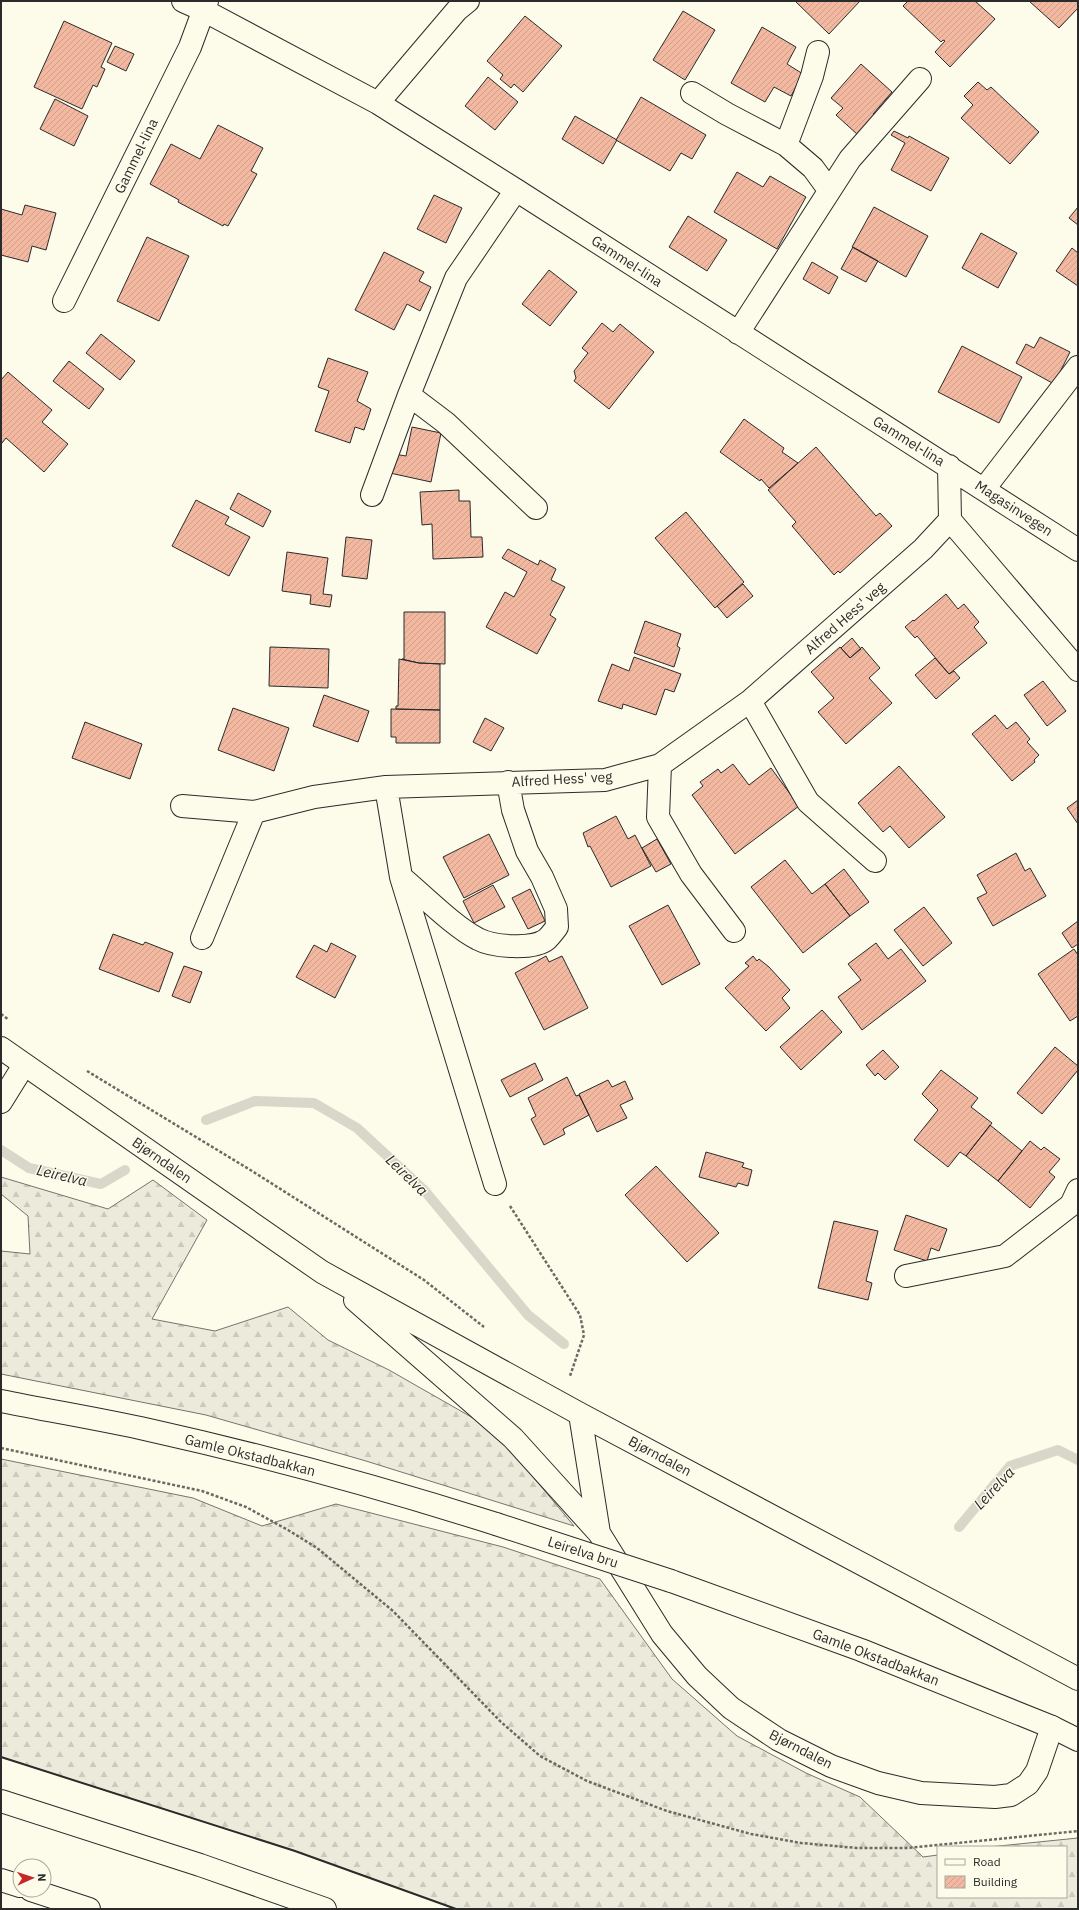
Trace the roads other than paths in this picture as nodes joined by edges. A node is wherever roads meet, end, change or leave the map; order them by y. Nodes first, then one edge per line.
1 (468, 1) edge
2 (198, 4) edge
3 (818, 52) dead end
4 (920, 79) dead end
5 (692, 93) dead end
6 (378, 103) junction
7 (786, 145) junction
8 (516, 190) junction
9 (829, 190) junction
10 (64, 302) dead end
11 (738, 333) junction
12 (1078, 366) edge
13 (409, 395) junction
14 (949, 466) junction
15 (984, 489) junction
16 (372, 495) dead end
17 (536, 508) dead end
18 (950, 520) junction
19 (1078, 550) edge
20 (1078, 670) edge
21 (750, 701) junction
22 (660, 765) junction
23 (508, 782) junction
24 (386, 787) junction
25 (182, 806) dead end
26 (254, 812) junction
27 (876, 860) dead end
28 (402, 877) junction
29 (734, 930) dead end
30 (202, 938) dead end
31 (1, 1048) edge
32 (24, 1065) junction
33 (1, 1102) edge
34 (496, 1184) road end
35 (1078, 1190) edge
36 (322, 1272) junction
37 (906, 1276) dead end
38 (1, 1401) edge
39 (580, 1414) junction
40 (496, 1524) joint
41 (599, 1532) junction
42 (671, 1581) joint
43 (1078, 1679) edge
44 (1052, 1727) junction
45 (1078, 1740) edge
46 (1, 1801) edge
47 (1, 1880) edge
48 (12, 1883) edge
49 (52, 1897) edge
50 (89, 1909) edge
51 (326, 1909) edge

1 - 6 main road
2 - 6 main road, Gammel-lina
2 - 10 main road, Gammel-lina
3 - 7 main road
4 - 9 main road
5 - 7 main road
6 - 8 main road, Gammel-lina
7 - 9 main road
8 - 11 main road, Gammel-lina
8 - 13 main road
9 - 11 main road
11 - 14 main road, Gammel-lina
12 - 15 main road
13 - 16 main road
13 - 17 main road
14 - 15 main road, Magasinvegen
14 - 18 main road, Gammel-lina
15 - 19 main road, Magasinvegen
18 - 20 main road
18 - 21 main road, Alfred Hess' veg
21 - 22 main road, Alfred Hess' veg
21 - 27 main road
22 - 23 main road, Alfred Hess' veg
22 - 29 main road
23 - 24 main road, Alfred Hess' veg
23 - 28 main road
24 - 26 main road, Alfred Hess' veg
24 - 28 main road
25 - 26 main road, Alfred Hess' veg
26 - 30 main road
28 - 34 main road
31 - 32 main road, Bjørndalen
32 - 33 main road
32 - 36 main road, Bjørndalen
35 - 37 main road
36 - 39 main road, Bjørndalen
36 - 41 main road, Bjørndalen
38 - 40 main road, Gamle Okstadbakkan
39 - 41 main road, Bjørndalen
39 - 43 main road, Bjørndalen
40 - 42 main road, Leirelva bru, bridge
41 - 44 main road, Bjørndalen
42 - 44 main road, Gamle Okstadbakkan
44 - 45 main road, Gamle Okstadbakkan
46 - 51 main road
47 - 48 main road
49 - 50 main road

